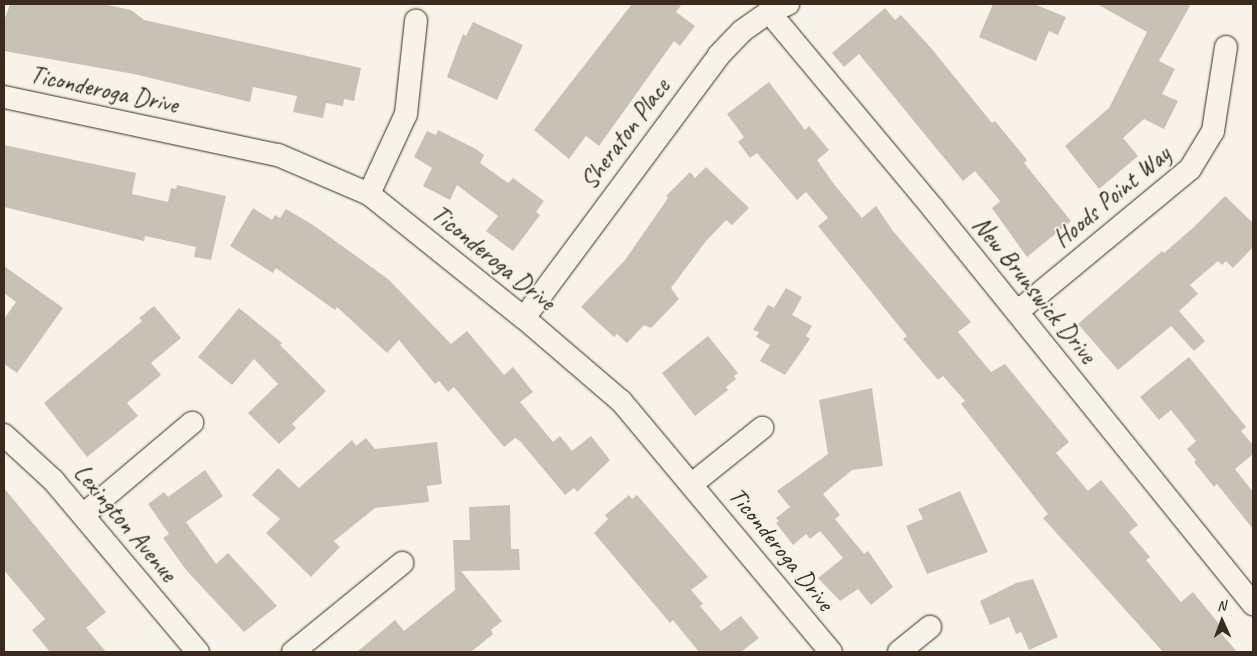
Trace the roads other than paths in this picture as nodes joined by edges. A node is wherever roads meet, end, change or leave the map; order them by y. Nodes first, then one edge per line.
1 (778, 8) edge
2 (416, 21) dead end
3 (1226, 47) dead end
4 (4, 97) edge
5 (369, 194) junction
6 (1017, 312) junction
7 (524, 318) junction
8 (192, 423) dead end
9 (762, 428) dead end
10 (4, 435) edge
11 (692, 484) junction
12 (83, 514) junction
13 (402, 563) dead end
14 (1253, 604) edge
15 (930, 627) dead end
16 (198, 652) edge
17 (293, 652) edge
18 (831, 652) edge
19 (899, 652) edge

1 - 6 street, New Brunswick Drive
1 - 7 street, Sheraton Place
2 - 5 street
3 - 6 street, Hoods Point Way
4 - 5 street, Ticonderoga Drive
5 - 7 street, Ticonderoga Drive
6 - 14 street, New Brunswick Drive
7 - 11 street, Ticonderoga Drive
8 - 12 street
9 - 11 street
10 - 12 street, Lexington Avenue
11 - 18 street, Ticonderoga Drive
12 - 16 street, Lexington Avenue
13 - 17 street
15 - 19 street

